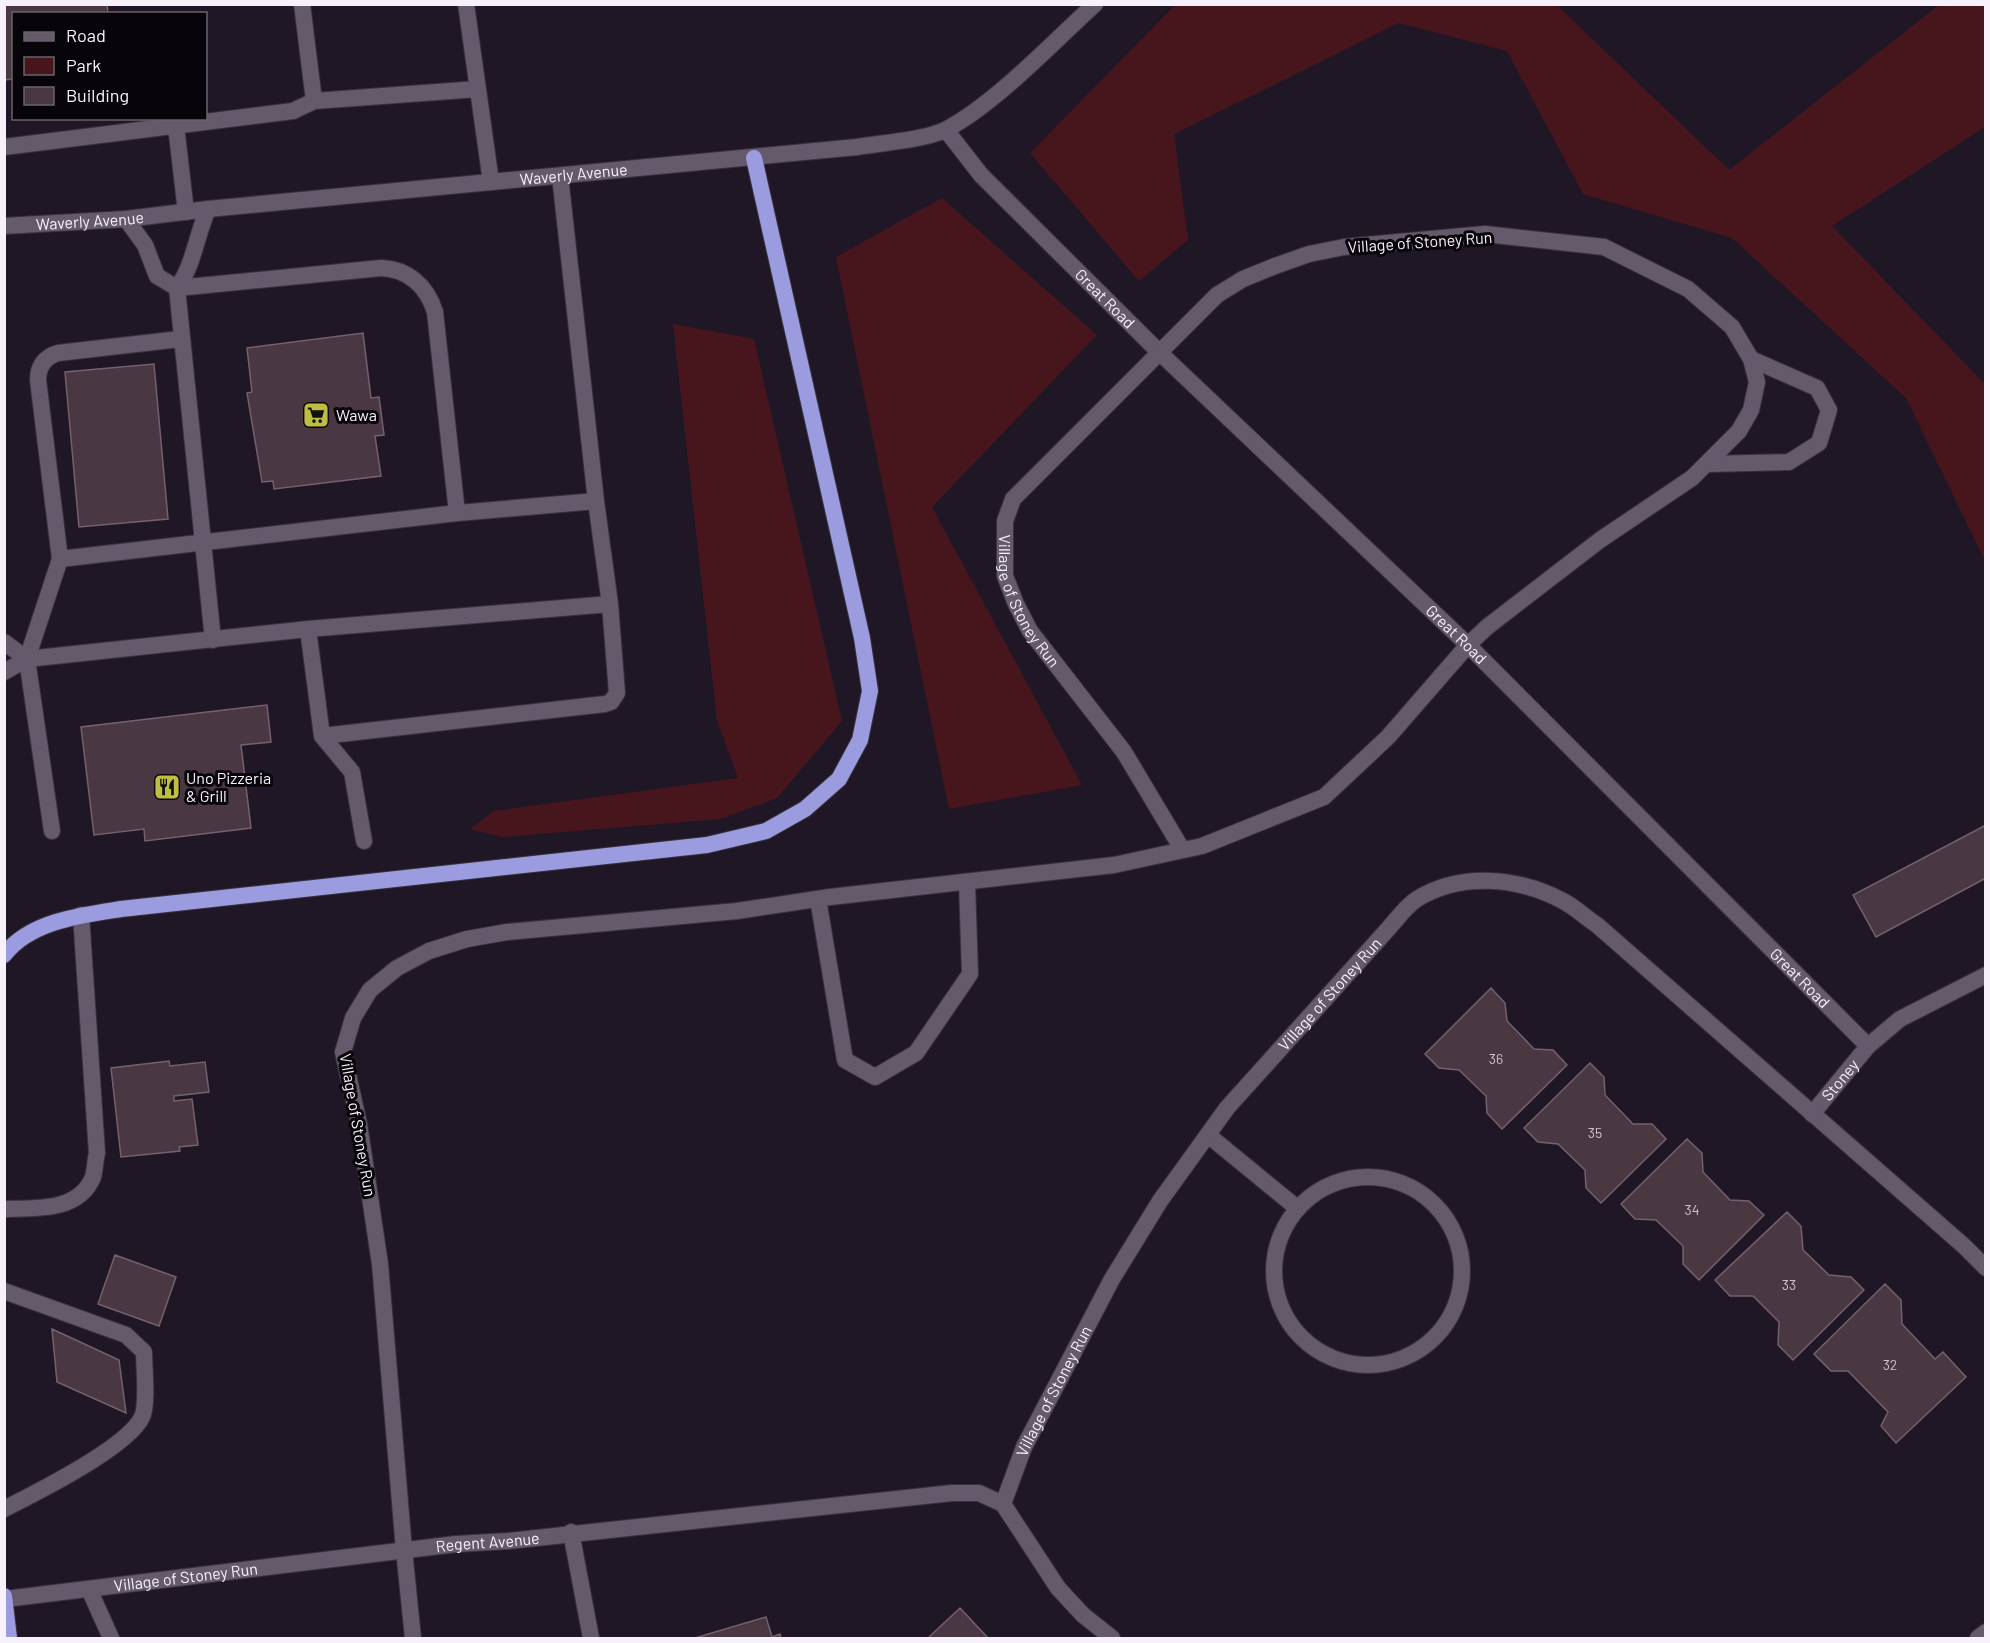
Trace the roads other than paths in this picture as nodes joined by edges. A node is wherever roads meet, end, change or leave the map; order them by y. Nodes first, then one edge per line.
1 (302, 4) edge
2 (466, 4) edge
3 (1095, 4) edge
4 (478, 89) junction
5 (314, 101) junction
6 (176, 126) junction
7 (946, 130) junction
8 (4, 147) edge
9 (754, 158) junction
10 (560, 176) junction
11 (491, 182) junction
12 (208, 209) junction
13 (186, 212) junction
14 (126, 219) junction
15 (4, 226) edge
16 (177, 288) junction
17 (180, 339) junction
18 (1159, 352) junction
19 (1751, 359) junction
20 (1707, 464) junction
21 (596, 501) junction
22 (457, 513) junction
23 (201, 543) junction
24 (60, 560) junction
25 (610, 604) junction
26 (308, 629) junction
27 (213, 640) junction
28 (4, 642) edge
29 (1468, 645) junction
30 (27, 659) junction
31 (4, 672) edge
32 (322, 736) junction
33 (52, 831) dead end
34 (364, 841) dead end
35 (1182, 849) junction
36 (967, 883) junction
37 (818, 899) junction
38 (81, 915) junction
39 (4, 955) edge
40 (1986, 975) edge
41 (1868, 1046) junction
42 (1812, 1114) junction
43 (1208, 1135) junction
44 (1297, 1208) junction
45 (4, 1209) edge
46 (1986, 1268) edge
47 (4, 1291) edge
48 (1003, 1504) junction
49 (4, 1509) edge
50 (571, 1532) junction
51 (404, 1550) junction
52 (89, 1589) junction
53 (5, 1598) edge
54 (1986, 1632) edge
55 (9, 1638) edge
56 (111, 1638) edge
57 (414, 1638) edge
58 (591, 1638) edge
59 (1112, 1638) edge
60 (1978, 1638) edge

1 - 5 street
2 - 4 street
3 - 7 street, Waverly Avenue
4 - 5 street
4 - 11 street
5 - 6 street
6 - 8 street
6 - 13 street
7 - 9 street, Waverly Avenue
7 - 18 street, Great Road
9 - 10 street, Waverly Avenue
9 - 38 highway
10 - 11 street, Waverly Avenue
10 - 21 street
11 - 12 street, Waverly Avenue
12 - 13 street, Waverly Avenue
12 - 16 street
13 - 14 street, Waverly Avenue
14 - 15 street, Waverly Avenue
14 - 16 street
16 - 17 street
16 - 22 street
17 - 23 street
17 - 24 street
18 - 19 street, Village of Stoney Run
18 - 29 street, Great Road
18 - 35 street, Village of Stoney Run
19 - 20 street, Village of Stoney Run
19 - 20 street
20 - 29 street, Village of Stoney Run
21 - 22 street
21 - 25 street
22 - 23 street
23 - 24 street
23 - 27 street
24 - 30 street
25 - 26 street
25 - 32 street
26 - 27 street
26 - 32 street
27 - 30 street
28 - 30 street
29 - 35 street, Village of Stoney Run
29 - 41 street, Great Road
30 - 31 street
30 - 33 street
32 - 34 street
35 - 36 street, Village of Stoney Run
36 - 37 street, Village of Stoney Run
36 - 37 street
37 - 51 street, Village of Stoney Run
38 - 39 highway
38 - 45 street
40 - 41 street
41 - 42 street, Stoney
42 - 43 street, Village of Stoney Run
42 - 46 street
43 - 44 street
43 - 48 street, Village of Stoney Run
44 - 44 street
47 - 49 street
48 - 50 street
48 - 59 street
50 - 51 street, Regent Avenue
50 - 58 street
51 - 52 street, Village of Stoney Run
51 - 57 street
52 - 53 street, Village of Stoney Run
52 - 56 street
53 - 55 highway
54 - 60 street

